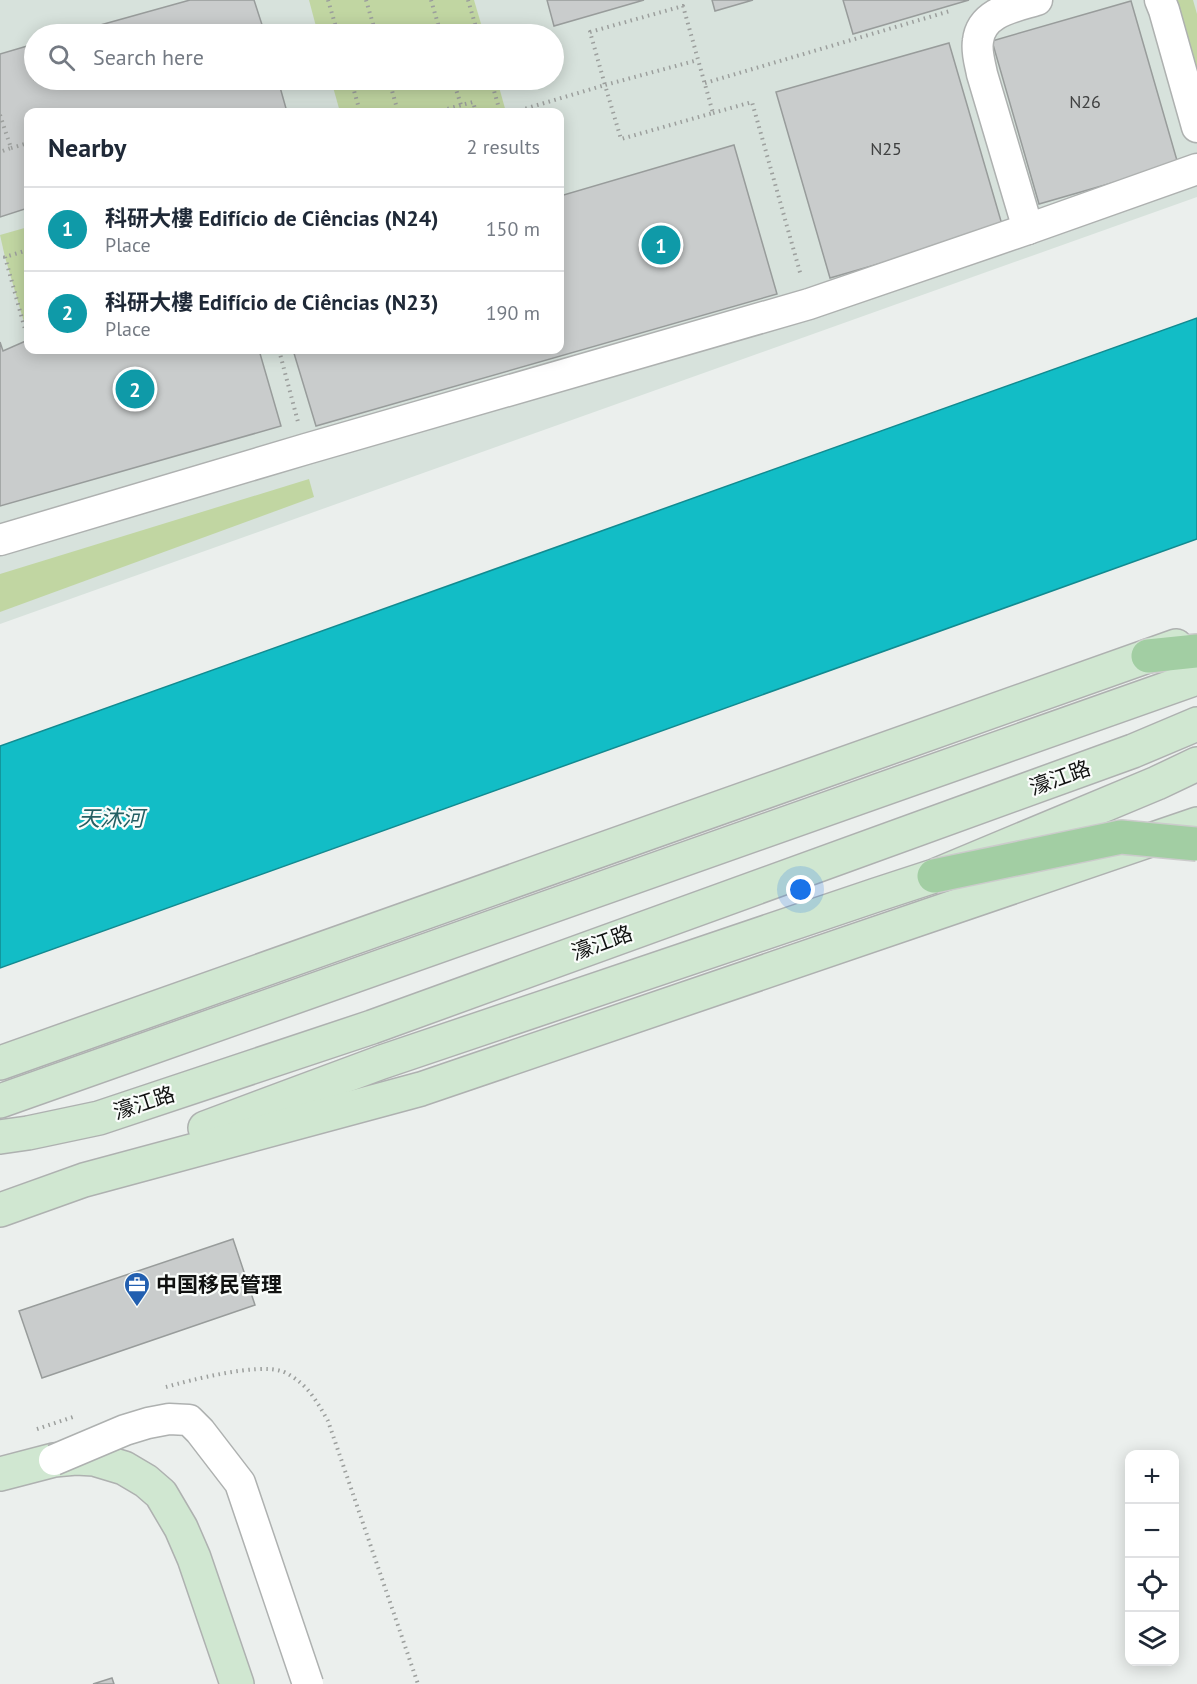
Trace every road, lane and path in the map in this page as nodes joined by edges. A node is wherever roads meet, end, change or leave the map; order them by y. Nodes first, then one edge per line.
1 (327, 0) edge
2 (366, 0) edge
3 (431, 0) edge
4 (468, 0) edge
5 (1037, 0) edge
6 (1160, 0) edge
7 (950, 11) dead end
8 (335, 24) edge
9 (373, 24) edge
10 (438, 24) edge
11 (475, 24) edge
12 (698, 60) junction
13 (705, 83) junction
14 (605, 85) junction
15 (354, 90) edge
16 (392, 90) edge
17 (456, 90) edge
18 (494, 90) edge
19 (461, 105) junction
20 (359, 108) edge
21 (397, 108) edge
22 (450, 108) edge
23 (475, 108) edge
24 (499, 108) edge
25 (527, 108) edge
26 (712, 112) junction
27 (0, 115) edge
28 (1197, 127) edge
29 (24, 144) edge
30 (11, 148) junction
31 (0, 152) edge
32 (1196, 166) edge
33 (1028, 229) junction
34 (24, 251) edge
35 (809, 304) junction
36 (24, 326) edge
37 (280, 354) edge
38 (306, 449) junction
39 (0, 540) edge
40 (1197, 639) edge
41 (1197, 651) edge
42 (1148, 656) junction
43 (1197, 678) edge
44 (1197, 724) edge
45 (1197, 764) edge
46 (1197, 824) edge
47 (1197, 844) edge
48 (934, 876) junction
49 (0, 1063) edge
50 (0, 1101) edge
51 (0, 1137) edge
52 (84, 1180) junction
53 (0, 1210) edge
54 (54, 1460) junction
55 (4, 1472) edge
56 (237, 1684) edge
57 (308, 1684) edge

1 - 8 path
2 - 9 path
3 - 10 path
4 - 11 path
5 - 33 street
6 - 28 street
7 - 13 path
12 - 13 path
12 - 14 path
12 - 14 path
13 - 26 path
14 - 25 path
14 - 26 path
15 - 20 path
16 - 21 path
17 - 19 path
18 - 24 path
19 - 22 path
19 - 23 path
26 - 35 path
27 - 30 path
29 - 30 path
30 - 31 path
32 - 33 street
33 - 35 street
34 - 36 path
35 - 38 street
37 - 38 path
38 - 39 street
40 - 42 main road
41 - 42 main road
42 - 49 main road
43 - 50 main road
44 - 51 main road, 濠江路
45 - 48 main road, 濠江路, bridge
46 - 52 main road
47 - 48 main road, bridge
48 - 52 main road, 濠江路
52 - 53 main road
54 - 55 main road
54 - 56 main road
54 - 57 street, bridge

